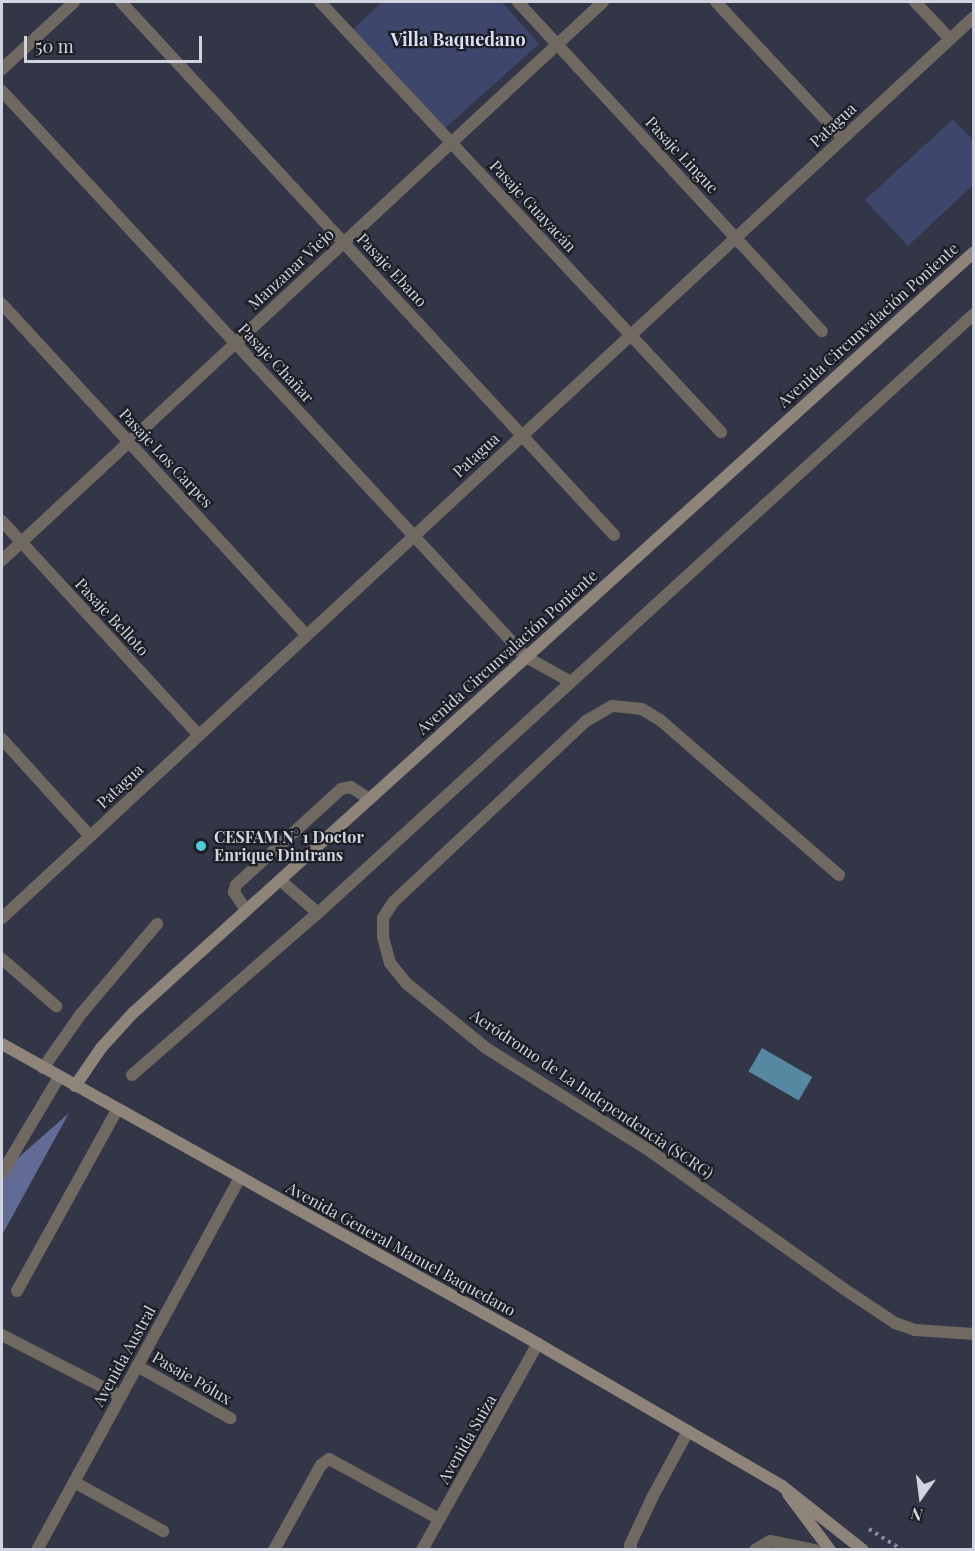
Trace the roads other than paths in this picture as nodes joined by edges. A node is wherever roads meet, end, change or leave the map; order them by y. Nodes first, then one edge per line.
1 (74, 2) edge
2 (121, 2) edge
3 (320, 2) edge
4 (518, 2) edge
5 (603, 2) edge
6 (716, 2) edge
7 (915, 2) edge
8 (974, 17) edge
9 (950, 39) junction
10 (557, 44) junction
11 (2, 69) edge
12 (2, 91) edge
13 (843, 138) junction
14 (451, 143) junction
15 (736, 237) junction
16 (344, 242) junction
17 (974, 252) edge
18 (2, 304) edge
19 (974, 314) edge
20 (822, 331) dead end
21 (631, 335) junction
22 (236, 343) junction
23 (722, 432) dead end
24 (522, 435) junction
25 (129, 442) junction
26 (2, 521) edge
27 (614, 535) dead end
28 (414, 536) junction
29 (21, 542) junction
30 (2, 560) edge
31 (306, 635) junction
32 (526, 657) junction
33 (571, 682) junction
34 (199, 735) junction
35 (2, 739) edge
36 (369, 799) junction
37 (90, 836) junction
38 (839, 875) dead end
39 (280, 880) junction
40 (246, 910) junction
41 (318, 913) junction
42 (2, 918) edge
43 (157, 924) dead end
44 (2, 958) edge
45 (56, 1006) dead end
46 (2, 1044) edge
47 (43, 1068) junction
48 (132, 1075) dead end
49 (59, 1077) junction
50 (75, 1086) junction
51 (117, 1110) junction
52 (3, 1168) edge
53 (240, 1178) junction
54 (17, 1291) dead end
55 (974, 1334) edge
56 (3, 1335) edge
57 (538, 1343) junction
58 (137, 1366) junction
59 (120, 1396) junction
60 (230, 1418) dead end
61 (688, 1431) junction
62 (74, 1482) junction
63 (782, 1485) junction
64 (439, 1519) junction
65 (163, 1531) dead end
66 (37, 1550) edge
67 (274, 1550) edge
68 (422, 1550) edge
69 (632, 1550) edge
70 (755, 1550) edge
71 (815, 1550) edge
72 (830, 1550) edge
73 (863, 1550) edge

1 - 11 street
2 - 16 street, Pasaje Ebano
3 - 14 street, Pasaje Guayacán
4 - 10 street, Pasaje Lingue
5 - 10 street, Manzanar Viejo
6 - 13 street
7 - 9 street
8 - 9 street, Patagua
9 - 13 street, Patagua
10 - 14 street, Manzanar Viejo
10 - 15 street, Pasaje Lingue
12 - 22 street, Pasaje Chañar
13 - 15 street, Patagua
14 - 16 street, Manzanar Viejo
14 - 21 street, Pasaje Guayacán
15 - 20 street, Pasaje Lingue
15 - 21 street, Patagua
16 - 22 street, Manzanar Viejo
16 - 24 street, Pasaje Ebano
17 - 32 street, Avenida Circunvalación Poniente
18 - 25 street, Pasaje Los Carpes
19 - 33 street
21 - 23 street, Pasaje Guayacán
21 - 24 street, Patagua
22 - 25 street, Manzanar Viejo
22 - 28 street, Pasaje Chañar
24 - 27 street, Pasaje Ebano
24 - 28 street, Patagua
25 - 29 street, Manzanar Viejo
25 - 31 street, Pasaje Los Carpes
26 - 29 street, Pasaje Belloto
28 - 31 street, Patagua
28 - 32 street, Pasaje Chañar
29 - 30 street, Manzanar Viejo
29 - 34 street, Pasaje Belloto
31 - 34 street, Patagua
32 - 33 street, Pasaje Chañar
32 - 36 street, Avenida Circunvalación Poniente
33 - 41 street
34 - 37 street, Patagua
35 - 37 street
36 - 39 street, Avenida Circunvalación Poniente
36 - 40 street
37 - 42 street, Patagua
38 - 55 street, Aeródromo de La Independencia (SCRG)
39 - 40 street, Avenida Circunvalación Poniente
39 - 41 street
40 - 50 street, Avenida Circunvalación Poniente
41 - 48 street
43 - 47 street
44 - 45 street
46 - 47 street, Avenida General Manuel Baquedano
47 - 49 street, Avenida General Manuel Baquedano
49 - 50 street, Avenida General Manuel Baquedano
49 - 52 street
50 - 51 street, Avenida General Manuel Baquedano
51 - 53 street, Avenida General Manuel Baquedano
51 - 54 street
53 - 57 street, Avenida General Manuel Baquedano
53 - 58 street, Avenida Austral
56 - 59 street
57 - 61 street, Avenida General Manuel Baquedano
57 - 64 street, Avenida Suiza
58 - 59 street, Avenida Austral
58 - 60 street, Pasaje Pólux
59 - 62 street, Avenida Austral
61 - 63 street, Avenida General Manuel Baquedano
61 - 69 street
62 - 65 street
62 - 66 street, Avenida Austral
63 - 72 street, Avenida General Manuel Baquedano
63 - 73 street, Avenida General Manuel Baquedano
64 - 67 street
64 - 68 street, Avenida Suiza
70 - 71 street

